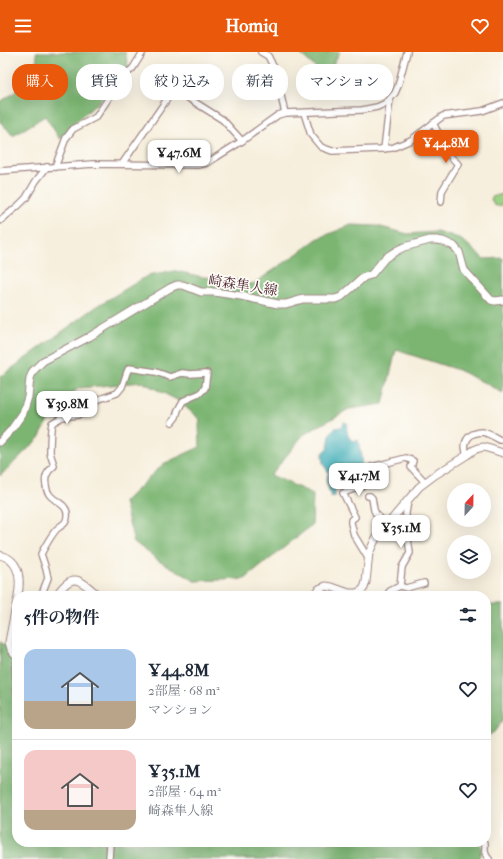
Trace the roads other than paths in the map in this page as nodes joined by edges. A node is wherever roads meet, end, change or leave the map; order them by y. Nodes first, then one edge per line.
1 (143, 52) edge
2 (261, 52) edge
3 (407, 52) edge
4 (393, 94) edge
5 (389, 100) edge
6 (390, 100) edge
7 (503, 103) edge
8 (285, 113) junction
9 (304, 113) junction
10 (433, 123) junction
11 (242, 141) junction
12 (384, 149) junction
13 (122, 164) junction
14 (47, 167) junction
15 (55, 167) junction
16 (0, 171) edge
17 (441, 202) dead end
18 (0, 221) edge
19 (503, 300) edge
20 (172, 422) dead end
21 (503, 440) edge
22 (0, 442) edge
23 (503, 453) edge
24 (467, 456) junction
25 (425, 482) junction
26 (368, 496) dead end
27 (408, 501) junction
28 (387, 525) junction
29 (0, 555) edge
30 (368, 558) junction
31 (424, 583) dead end
32 (400, 586) junction
33 (19, 591) edge
34 (43, 591) edge
35 (60, 591) edge
36 (90, 591) edge
37 (317, 591) edge
38 (343, 591) edge
39 (361, 591) edge
40 (390, 591) edge
41 (12, 626) edge
42 (12, 650) edge
43 (110, 847) edge
44 (485, 847) edge
45 (109, 859) edge
46 (489, 859) edge

1 - 15 street
2 - 8 street
3 - 4 street
5 - 9 street
6 - 12 street
7 - 10 street
8 - 9 street
8 - 11 street
9 - 12 street
10 - 12 street
10 - 17 street
11 - 13 street
11 - 13 street
13 - 15 street
14 - 15 street
14 - 16 street
14 - 18 street
19 - 22 main road, 崎森隼人線
20 - 34 street
21 - 24 street
23 - 24 main road
24 - 25 main road
25 - 27 main road
25 - 30 street
26 - 28 street
27 - 28 main road
27 - 32 street
28 - 30 main road
29 - 33 main road
30 - 39 main road
31 - 32 street
32 - 40 street
35 - 36 main road
37 - 38 main road
41 - 42 main road
43 - 45 street
44 - 46 street

